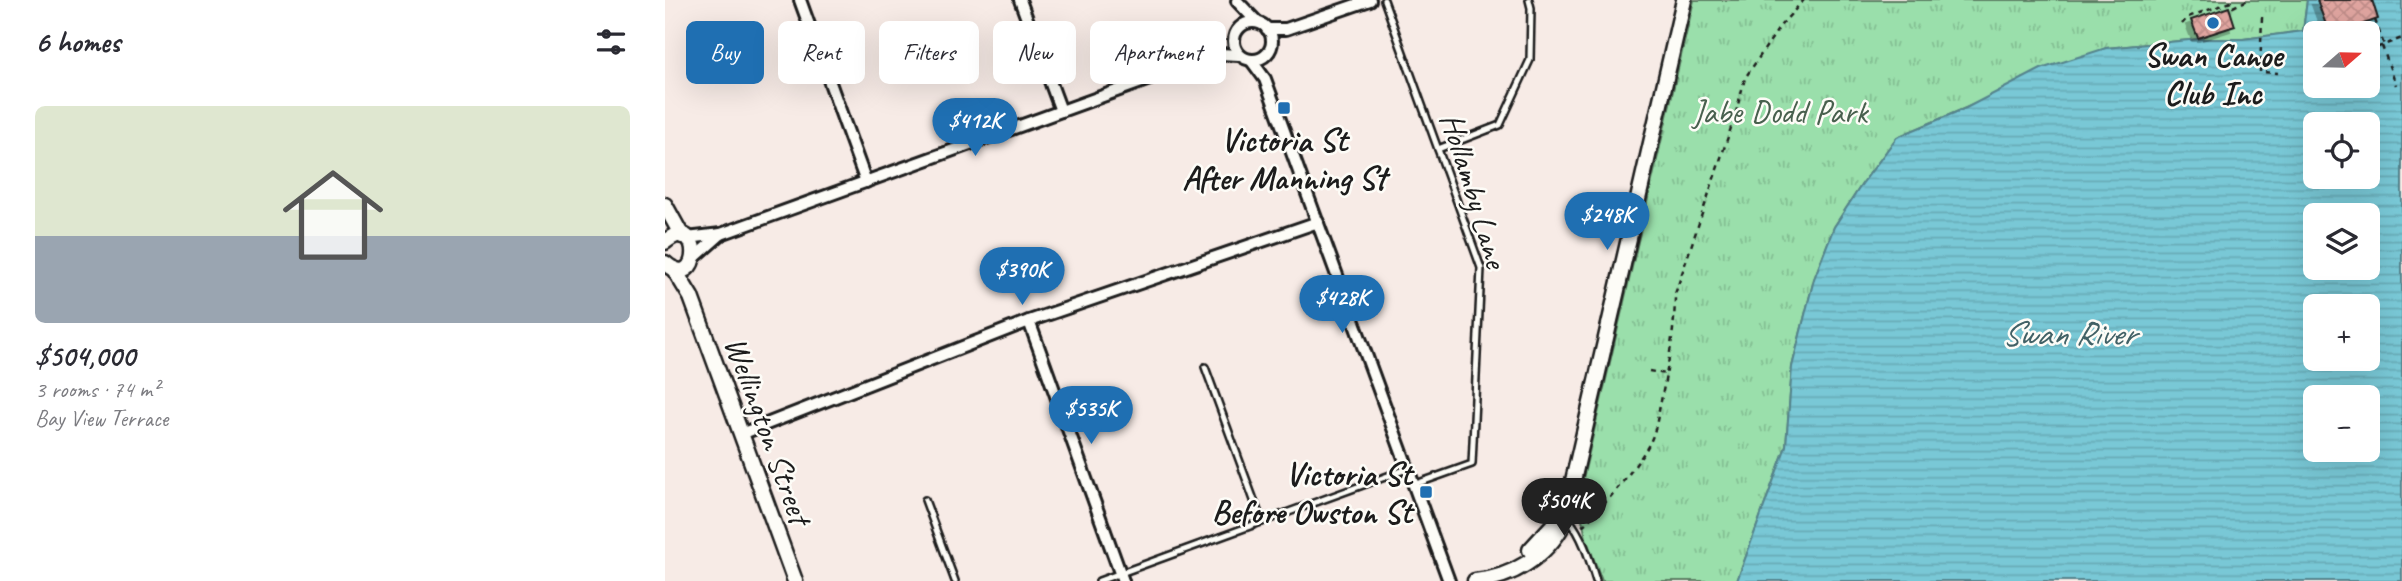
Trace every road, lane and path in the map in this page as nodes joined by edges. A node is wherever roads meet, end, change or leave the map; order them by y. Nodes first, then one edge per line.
1 (800, 0) edge
2 (1020, 0) edge
3 (1370, 0) edge
4 (1384, 0) edge
5 (1529, 0) edge
6 (1684, 0) edge
7 (1804, 0) edge
8 (2247, 0) edge
9 (1237, 1) edge
10 (2262, 17) dead end
11 (2375, 20) dead end
12 (2182, 24) dead end
13 (1262, 25) junction
14 (1240, 26) junction
15 (1286, 29) junction
16 (1234, 37) junction
17 (2402, 38) edge
18 (2383, 45) junction
19 (1226, 46) edge
20 (2380, 46) edge
21 (1268, 51) junction
22 (1226, 54) edge
23 (1238, 55) junction
24 (1251, 60) junction
25 (2278, 73) dead end
26 (1265, 79) junction
27 (1136, 84) edge
28 (2396, 85) dead end
29 (1061, 111) junction
30 (1438, 149) junction
31 (866, 182) junction
32 (665, 205) edge
33 (1318, 222) junction
34 (721, 234) junction
35 (684, 237) junction
36 (665, 240) edge
37 (693, 260) junction
38 (668, 266) edge
39 (691, 298) junction
40 (1029, 321) junction
41 (1205, 367) dead end
42 (1649, 371) dead end
43 (1666, 374) junction
44 (741, 434) junction
45 (1407, 469) junction
46 (1413, 485) junction
47 (925, 500) dead end
48 (1565, 512) junction
49 (1262, 522) junction
50 (1577, 529) junction
51 (1541, 546) junction
52 (1122, 577) edge
53 (795, 581) edge
54 (955, 581) edge
55 (1099, 581) edge
56 (1449, 581) edge
57 (1468, 581) edge
58 (1475, 581) edge
59 (1596, 581) edge

1 - 31 street
2 - 29 street
3 - 15 street
4 - 30 lane, Hollamby Lane
5 - 30 lane
6 - 48 street
7 - 43 path
8 - 12 path
9 - 13 street
9 - 14 street
10 - 25 path
11 - 18 path
13 - 14 street
13 - 15 street
13 - 21 street
14 - 16 street
15 - 21 street
16 - 19 street
16 - 23 street
17 - 18 path
18 - 20 path
18 - 28 path
21 - 24 street
21 - 26 street
22 - 23 street
23 - 24 street
24 - 26 street
26 - 33 street
27 - 29 street
29 - 31 street
30 - 46 lane, Hollamby Lane
31 - 34 street
32 - 35 street
33 - 40 street
33 - 45 street
34 - 35 street
34 - 37 street
35 - 36 street
35 - 37 street
37 - 38 street
37 - 39 street, Wellington Street
38 - 39 street, Wellington Street
39 - 44 street, Wellington Street
40 - 44 street
40 - 52 street
41 - 49 lane
42 - 43 path
43 - 50 path
44 - 53 street, Wellington Street
45 - 46 street
45 - 49 lane
46 - 56 street
47 - 54 lane
48 - 50 lane
48 - 51 street
49 - 52 lane
50 - 59 lane
51 - 57 street
51 - 58 street
52 - 55 lane

